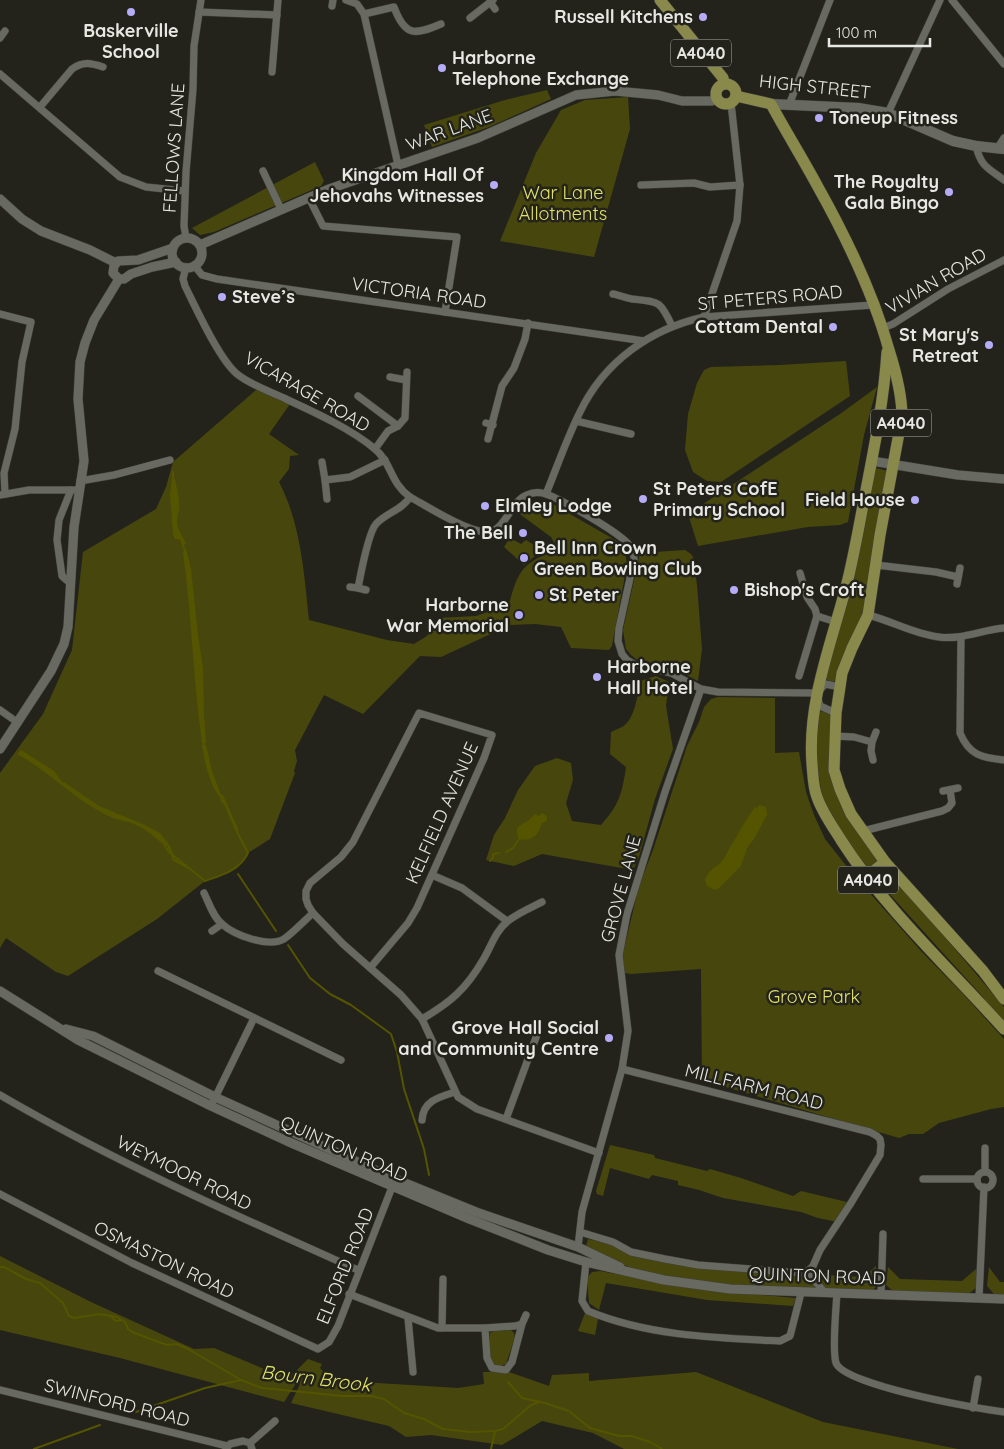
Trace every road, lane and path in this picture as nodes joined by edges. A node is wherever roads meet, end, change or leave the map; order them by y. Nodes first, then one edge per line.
1 (201, 0) edge
2 (278, 0) edge
3 (346, 0) edge
4 (661, 0) edge
5 (830, 0) edge
6 (940, 0) edge
7 (952, 0) edge
8 (491, 1) edge
9 (358, 2) edge
10 (393, 4) edge
11 (494, 9) dead end
12 (199, 12) junction
13 (364, 14) junction
14 (277, 15) junction
15 (470, 18) dead end
16 (428, 20) dead end
17 (441, 24) dead end
18 (432, 28) junction
19 (5, 31) dead end
20 (0, 38) edge
21 (1004, 64) edge
22 (103, 68) dead end
23 (272, 72) dead end
24 (0, 74) edge
25 (724, 84) junction
26 (716, 98) junction
27 (733, 99) junction
28 (771, 104) junction
29 (789, 105) junction
30 (40, 107) junction
31 (888, 113) junction
32 (1004, 138) edge
33 (976, 146) junction
34 (1001, 149) edge
35 (398, 165) junction
36 (263, 171) dead end
37 (1004, 180) edge
38 (641, 185) dead end
39 (740, 185) junction
40 (185, 191) junction
41 (308, 198) junction
42 (0, 199) edge
43 (281, 209) junction
44 (186, 238) junction
45 (200, 245) junction
46 (173, 248) junction
47 (1004, 260) edge
48 (127, 262) junction
49 (176, 262) junction
50 (116, 263) junction
51 (190, 266) junction
52 (131, 274) junction
53 (119, 279) junction
54 (613, 294) dead end
55 (873, 304) junction
56 (445, 312) junction
57 (0, 314) edge
58 (704, 317) junction
59 (528, 323) junction
60 (672, 326) junction
61 (883, 328) junction
62 (644, 341) junction
63 (887, 343) junction
64 (407, 372) dead end
65 (390, 377) dead end
66 (406, 380) junction
67 (358, 396) dead end
68 (576, 421) junction
69 (398, 426) junction
70 (631, 434) dead end
71 (488, 439) dead end
72 (375, 449) junction
73 (170, 460) dead end
74 (384, 460) junction
75 (322, 462) dead end
76 (872, 462) junction
77 (892, 465) junction
78 (1004, 479) edge
79 (325, 480) junction
80 (77, 487) junction
81 (3, 494) edge
82 (546, 494) junction
83 (410, 497) junction
84 (327, 499) dead end
85 (876, 565) junction
86 (960, 568) dead end
87 (800, 572) dead end
88 (70, 583) junction
89 (366, 590) dead end
90 (868, 615) junction
91 (817, 616) junction
92 (836, 622) junction
93 (1004, 628) edge
94 (961, 637) junction
95 (799, 676) dead end
96 (840, 687) junction
97 (701, 689) junction
98 (818, 693) junction
99 (0, 710) edge
100 (836, 713) junction
101 (18, 722) junction
102 (876, 732) dead end
103 (834, 736) junction
104 (872, 742) junction
105 (0, 749) edge
106 (873, 760) dead end
107 (1004, 760) edge
108 (950, 790) dead end
109 (863, 831) junction
110 (885, 862) junction
111 (432, 875) junction
112 (866, 877) junction
113 (204, 894) dead end
114 (542, 902) dead end
115 (313, 913) junction
116 (507, 922) junction
117 (222, 924) junction
118 (212, 932) dead end
119 (370, 968) junction
120 (158, 971) dead end
121 (0, 991) edge
122 (1003, 996) edge
123 (254, 1018) junction
124 (422, 1019) junction
125 (56, 1026) junction
126 (1004, 1029) edge
127 (538, 1032) dead end
128 (341, 1060) dead end
129 (622, 1068) junction
130 (454, 1092) junction
131 (0, 1095) edge
132 (215, 1097) junction
133 (211, 1106) junction
134 (420, 1115) dead end
135 (506, 1119) junction
136 (985, 1148) dead end
137 (598, 1153) junction
138 (985, 1172) junction
139 (923, 1179) dead end
140 (977, 1180) junction
141 (394, 1184) junction
142 (984, 1187) junction
143 (0, 1194) edge
144 (580, 1232) junction
145 (883, 1234) dead end
146 (567, 1245) junction
147 (578, 1248) junction
148 (564, 1255) junction
149 (590, 1259) junction
150 (358, 1270) junction
151 (809, 1270) junction
152 (443, 1279) dead end
153 (825, 1292) junction
154 (801, 1293) junction
155 (350, 1294) junction
156 (837, 1294) junction
157 (881, 1295) junction
158 (979, 1298) junction
159 (1004, 1299) edge
160 (526, 1315) dead end
161 (408, 1318) junction
162 (522, 1324) junction
163 (442, 1328) junction
164 (485, 1328) junction
165 (318, 1349) joint
166 (413, 1372) dead end
167 (978, 1379) dead end
168 (0, 1390) edge
169 (973, 1408) junction
170 (1004, 1412) edge
171 (275, 1421) dead end
172 (251, 1446) edge
173 (226, 1447) edge

1 - 12 street, FELLOWS LANE
2 - 14 street
3 - 9 street
4 - 25 main road, A4040
5 - 29 street
6 - 31 street
7 - 21 street
8 - 11 street
8 - 15 street
9 - 13 street
10 - 13 street
10 - 18 street
12 - 14 street
12 - 40 street, FELLOWS LANE
13 - 35 street
14 - 23 street
16 - 18 street
17 - 18 street
19 - 20 street
22 - 30 street
24 - 30 street
25 - 26 main road
25 - 27 main road
26 - 27 main road
26 - 35 street, WAR LANE
27 - 28 main road, HIGH STREET
27 - 39 street
28 - 29 main road, HIGH STREET
28 - 55 main road, A4040
29 - 31 main road, HIGH STREET
30 - 40 street
31 - 33 main road, HIGH STREET
32 - 34 street
33 - 34 main road, HIGH STREET
33 - 37 street
35 - 41 street, WAR LANE
36 - 43 street
38 - 39 street
39 - 58 street
40 - 44 street, FELLOWS LANE
41 - 43 street, WAR LANE
41 - 56 street
42 - 50 street
43 - 45 street, WAR LANE
44 - 45 street
44 - 46 street
45 - 51 street
46 - 48 street
46 - 49 street
47 - 61 street, VIVIAN ROAD
48 - 50 street
48 - 52 street
49 - 51 street
49 - 52 street
50 - 53 street
51 - 56 street, VICTORIA ROAD
51 - 72 street, VICARAGE ROAD
52 - 53 street
53 - 80 street
54 - 60 street
55 - 58 street, ST PETERS ROAD
55 - 61 main road, A4040
56 - 59 street, VICTORIA ROAD
57 - 81 street
58 - 60 street, ST PETERS ROAD
59 - 62 street, VICTORIA ROAD
59 - 71 street
60 - 62 street, ST PETERS ROAD
61 - 63 main road, A4040
62 - 68 street, ST PETERS ROAD
63 - 76 main road, A4040
63 - 77 main road, A4040
64 - 66 street
65 - 66 street
66 - 69 street
67 - 69 street
68 - 70 street
68 - 82 street, ST PETERS ROAD
69 - 72 street
72 - 74 street, VICARAGE ROAD
73 - 80 street
74 - 79 street
74 - 83 street, VICARAGE ROAD
75 - 79 street
76 - 77 street
76 - 92 main road, A4040
77 - 78 street
77 - 85 main road, A4040
79 - 84 street
80 - 81 street
80 - 88 street
80 - 88 street
82 - 83 street, VICARAGE ROAD
82 - 97 street
83 - 89 street
85 - 86 street
85 - 90 main road, A4040
87 - 91 street
88 - 101 street
90 - 94 street
90 - 96 main road, A4040
91 - 92 street
91 - 95 street
92 - 98 main road, A4040
93 - 94 street
94 - 107 street
96 - 98 street
96 - 100 main road, A4040
97 - 98 street
97 - 129 street, GROVE LANE
98 - 100 street
98 - 112 main road, A4040
99 - 101 street
100 - 103 main road, A4040
101 - 105 street
102 - 104 street
103 - 104 street
103 - 109 main road, A4040
104 - 106 street
108 - 109 street
109 - 110 main road, A4040
110 - 112 main road
110 - 122 main road, A4040
111 - 115 street, KELFIELD AVENUE
111 - 116 street
111 - 119 street, KELFIELD AVENUE
112 - 126 main road, A4040
113 - 117 street
114 - 116 street
115 - 117 street
115 - 119 street
116 - 124 street
117 - 118 street
119 - 124 street
120 - 123 street
121 - 125 street, QUINTON ROAD
123 - 128 street
123 - 132 street
124 - 130 street
125 - 132 street, QUINTON ROAD
125 - 133 street, QUINTON ROAD
127 - 135 street
129 - 137 street, GROVE LANE
129 - 151 street, MILLFARM ROAD
130 - 134 street
130 - 135 street
131 - 150 street, WEYMOOR ROAD
132 - 133 street
132 - 141 street, QUINTON ROAD
133 - 141 street, QUINTON ROAD
135 - 137 street
136 - 138 street
137 - 144 street, GROVE LANE
138 - 140 street
138 - 142 street
139 - 140 street
140 - 142 street
141 - 146 street, QUINTON ROAD
141 - 148 street, QUINTON ROAD
141 - 150 street, ELFORD ROAD
142 - 158 street
143 - 165 street, OSMASTON ROAD
144 - 147 street, GROVE LANE
144 - 151 street
145 - 157 street
146 - 147 street, QUINTON ROAD
146 - 148 street
147 - 149 street, QUINTON ROAD
148 - 149 street, QUINTON ROAD
149 - 154 street, QUINTON ROAD
149 - 154 street
150 - 155 street, ELFORD ROAD
151 - 153 street
152 - 163 street
153 - 154 street, QUINTON ROAD
153 - 156 street, QUINTON ROAD
155 - 161 street
155 - 165 street, ELFORD ROAD
156 - 157 street, QUINTON ROAD
156 - 169 street
157 - 158 street, QUINTON ROAD
158 - 159 street, QUINTON ROAD
160 - 162 street
161 - 163 street
161 - 166 street
162 - 164 street
162 - 164 street
163 - 164 street
167 - 169 street
168 - 173 street, SWINFORD ROAD
169 - 170 street
171 - 172 street
172 - 173 street

